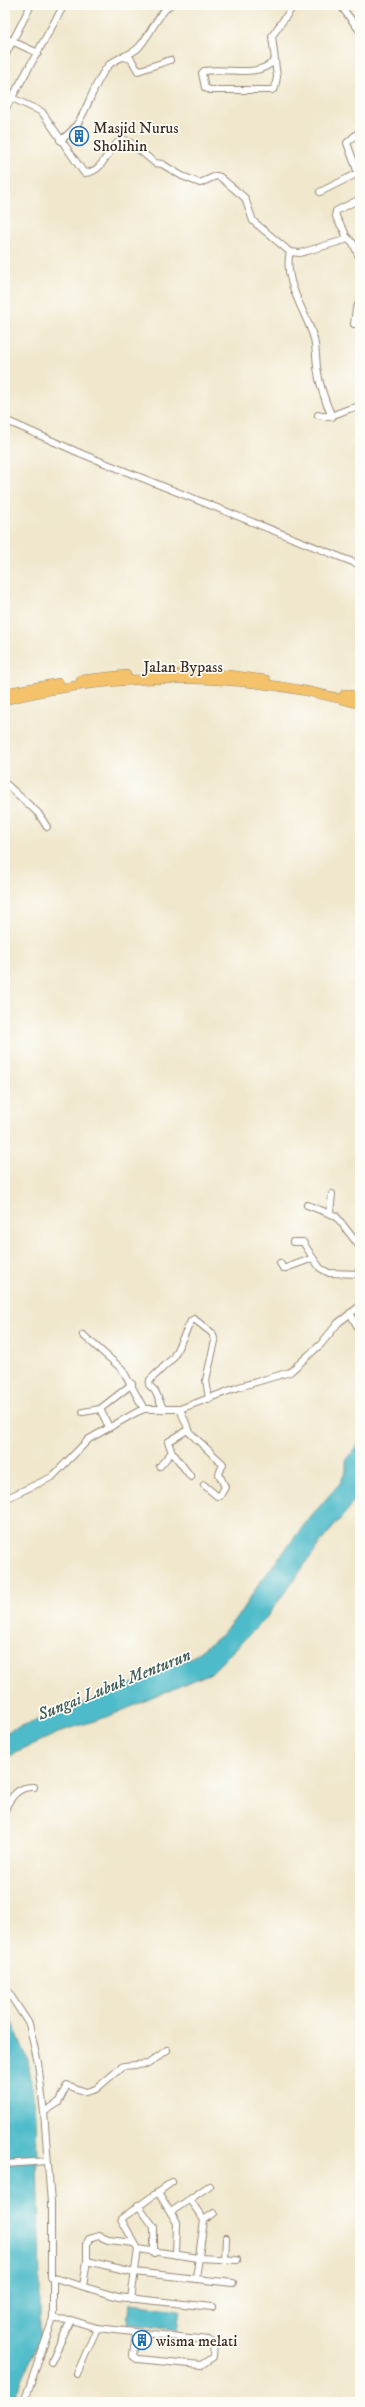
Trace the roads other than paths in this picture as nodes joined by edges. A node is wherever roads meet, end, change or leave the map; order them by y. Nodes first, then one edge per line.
1 (31, 5) edge
2 (64, 5) edge
3 (170, 5) edge
4 (294, 5) edge
5 (340, 5) edge
6 (360, 31) edge
7 (5, 38) edge
8 (9, 43) edge
9 (37, 54) junction
10 (5, 56) edge
11 (124, 57) junction
12 (170, 60) dead end
13 (275, 60) junction
14 (12, 98) junction
15 (5, 110) edge
16 (360, 131) edge
17 (60, 140) junction
18 (320, 192) dead end
19 (360, 199) edge
20 (346, 236) junction
21 (358, 251) edge
22 (290, 252) junction
23 (360, 259) edge
24 (360, 301) edge
25 (354, 324) dead end
26 (360, 407) edge
27 (318, 415) dead end
28 (332, 417) junction
29 (5, 420) edge
30 (360, 565) edge
31 (5, 693) edge
32 (360, 697) edge
33 (5, 700) edge
34 (360, 704) edge
35 (5, 783) edge
36 (47, 827) dead end
37 (332, 1194) dead end
38 (307, 1205) dead end
39 (330, 1213) junction
40 (293, 1242) dead end
41 (360, 1247) edge
42 (313, 1258) junction
43 (280, 1263) dead end
44 (360, 1274) edge
45 (360, 1306) edge
46 (350, 1313) junction
47 (360, 1331) edge
48 (83, 1335) dead end
49 (132, 1384) junction
50 (209, 1399) junction
51 (163, 1408) junction
52 (100, 1409) junction
53 (144, 1409) junction
54 (180, 1409) junction
55 (83, 1412) dead end
56 (109, 1427) junction
57 (189, 1429) junction
58 (172, 1452) junction
59 (160, 1466) dead end
60 (191, 1477) dead end
61 (204, 1485) dead end
62 (5, 1498) edge
63 (34, 1787) dead end
64 (5, 1810) edge
65 (5, 1987) edge
66 (167, 2050) dead end
67 (44, 2112) junction
68 (46, 2162) junction
69 (5, 2164) edge
70 (172, 2182) dead end
71 (209, 2186) dead end
72 (158, 2192) junction
73 (190, 2200) junction
74 (138, 2205) junction
75 (171, 2212) junction
76 (214, 2213) dead end
77 (204, 2220) junction
78 (226, 2238) dead end
79 (134, 2244) junction
80 (138, 2249) junction
81 (154, 2253) junction
82 (176, 2255) junction
83 (199, 2258) junction
84 (225, 2260) junction
85 (237, 2260) dead end
86 (87, 2261) junction
87 (134, 2272) junction
88 (53, 2279) junction
89 (196, 2279) junction
90 (233, 2283) dead end
91 (83, 2286) junction
92 (131, 2299) junction
93 (212, 2307) dead end
94 (53, 2319) junction
95 (71, 2320) junction
96 (98, 2328) junction
97 (136, 2334) junction
98 (51, 2362) dead end
99 (78, 2374) dead end
100 (24, 2402) edge

1 - 8 street
2 - 9 street
3 - 11 street
4 - 13 street
5 - 6 street
7 - 8 street
8 - 9 street
8 - 10 street
9 - 14 street
11 - 12 street
11 - 17 street
13 - 13 street
14 - 15 street
14 - 17 street
16 - 18 street
17 - 22 street
19 - 20 street
20 - 21 street
20 - 22 street
21 - 23 street
22 - 28 street
24 - 25 street
26 - 28 street
27 - 28 street
29 - 30 street
31 - 32 highway, Jalan Bypass
33 - 34 highway, Jalan Bypass
35 - 36 street
37 - 39 street
38 - 39 street
39 - 41 street
40 - 42 street
42 - 43 street
42 - 44 street
45 - 46 street
46 - 47 street
46 - 50 street
48 - 49 street
49 - 52 street
49 - 53 street
50 - 51 street
50 - 54 street
51 - 53 street
51 - 54 street
52 - 55 street
52 - 56 street
53 - 56 street
54 - 57 street
56 - 62 street
57 - 58 street
57 - 61 street
58 - 59 street
58 - 60 street
63 - 64 street
65 - 67 street
66 - 67 street
67 - 68 street
68 - 69 street
68 - 88 street
70 - 72 street
71 - 73 street
72 - 74 street
72 - 75 street
73 - 75 street
73 - 77 street
74 - 79 street
74 - 81 street
75 - 82 street
76 - 77 street
77 - 83 street
78 - 84 street
79 - 80 street
79 - 86 street
80 - 81 street
80 - 87 street
81 - 82 street
82 - 83 street
83 - 84 street
83 - 89 street
84 - 85 street
86 - 87 street
86 - 91 street
87 - 89 street
87 - 92 street
88 - 91 street
88 - 94 street
89 - 90 street
91 - 92 street
92 - 93 street
94 - 95 street
94 - 100 street
95 - 96 street
95 - 98 street
96 - 97 street
96 - 99 street
97 - 97 street

